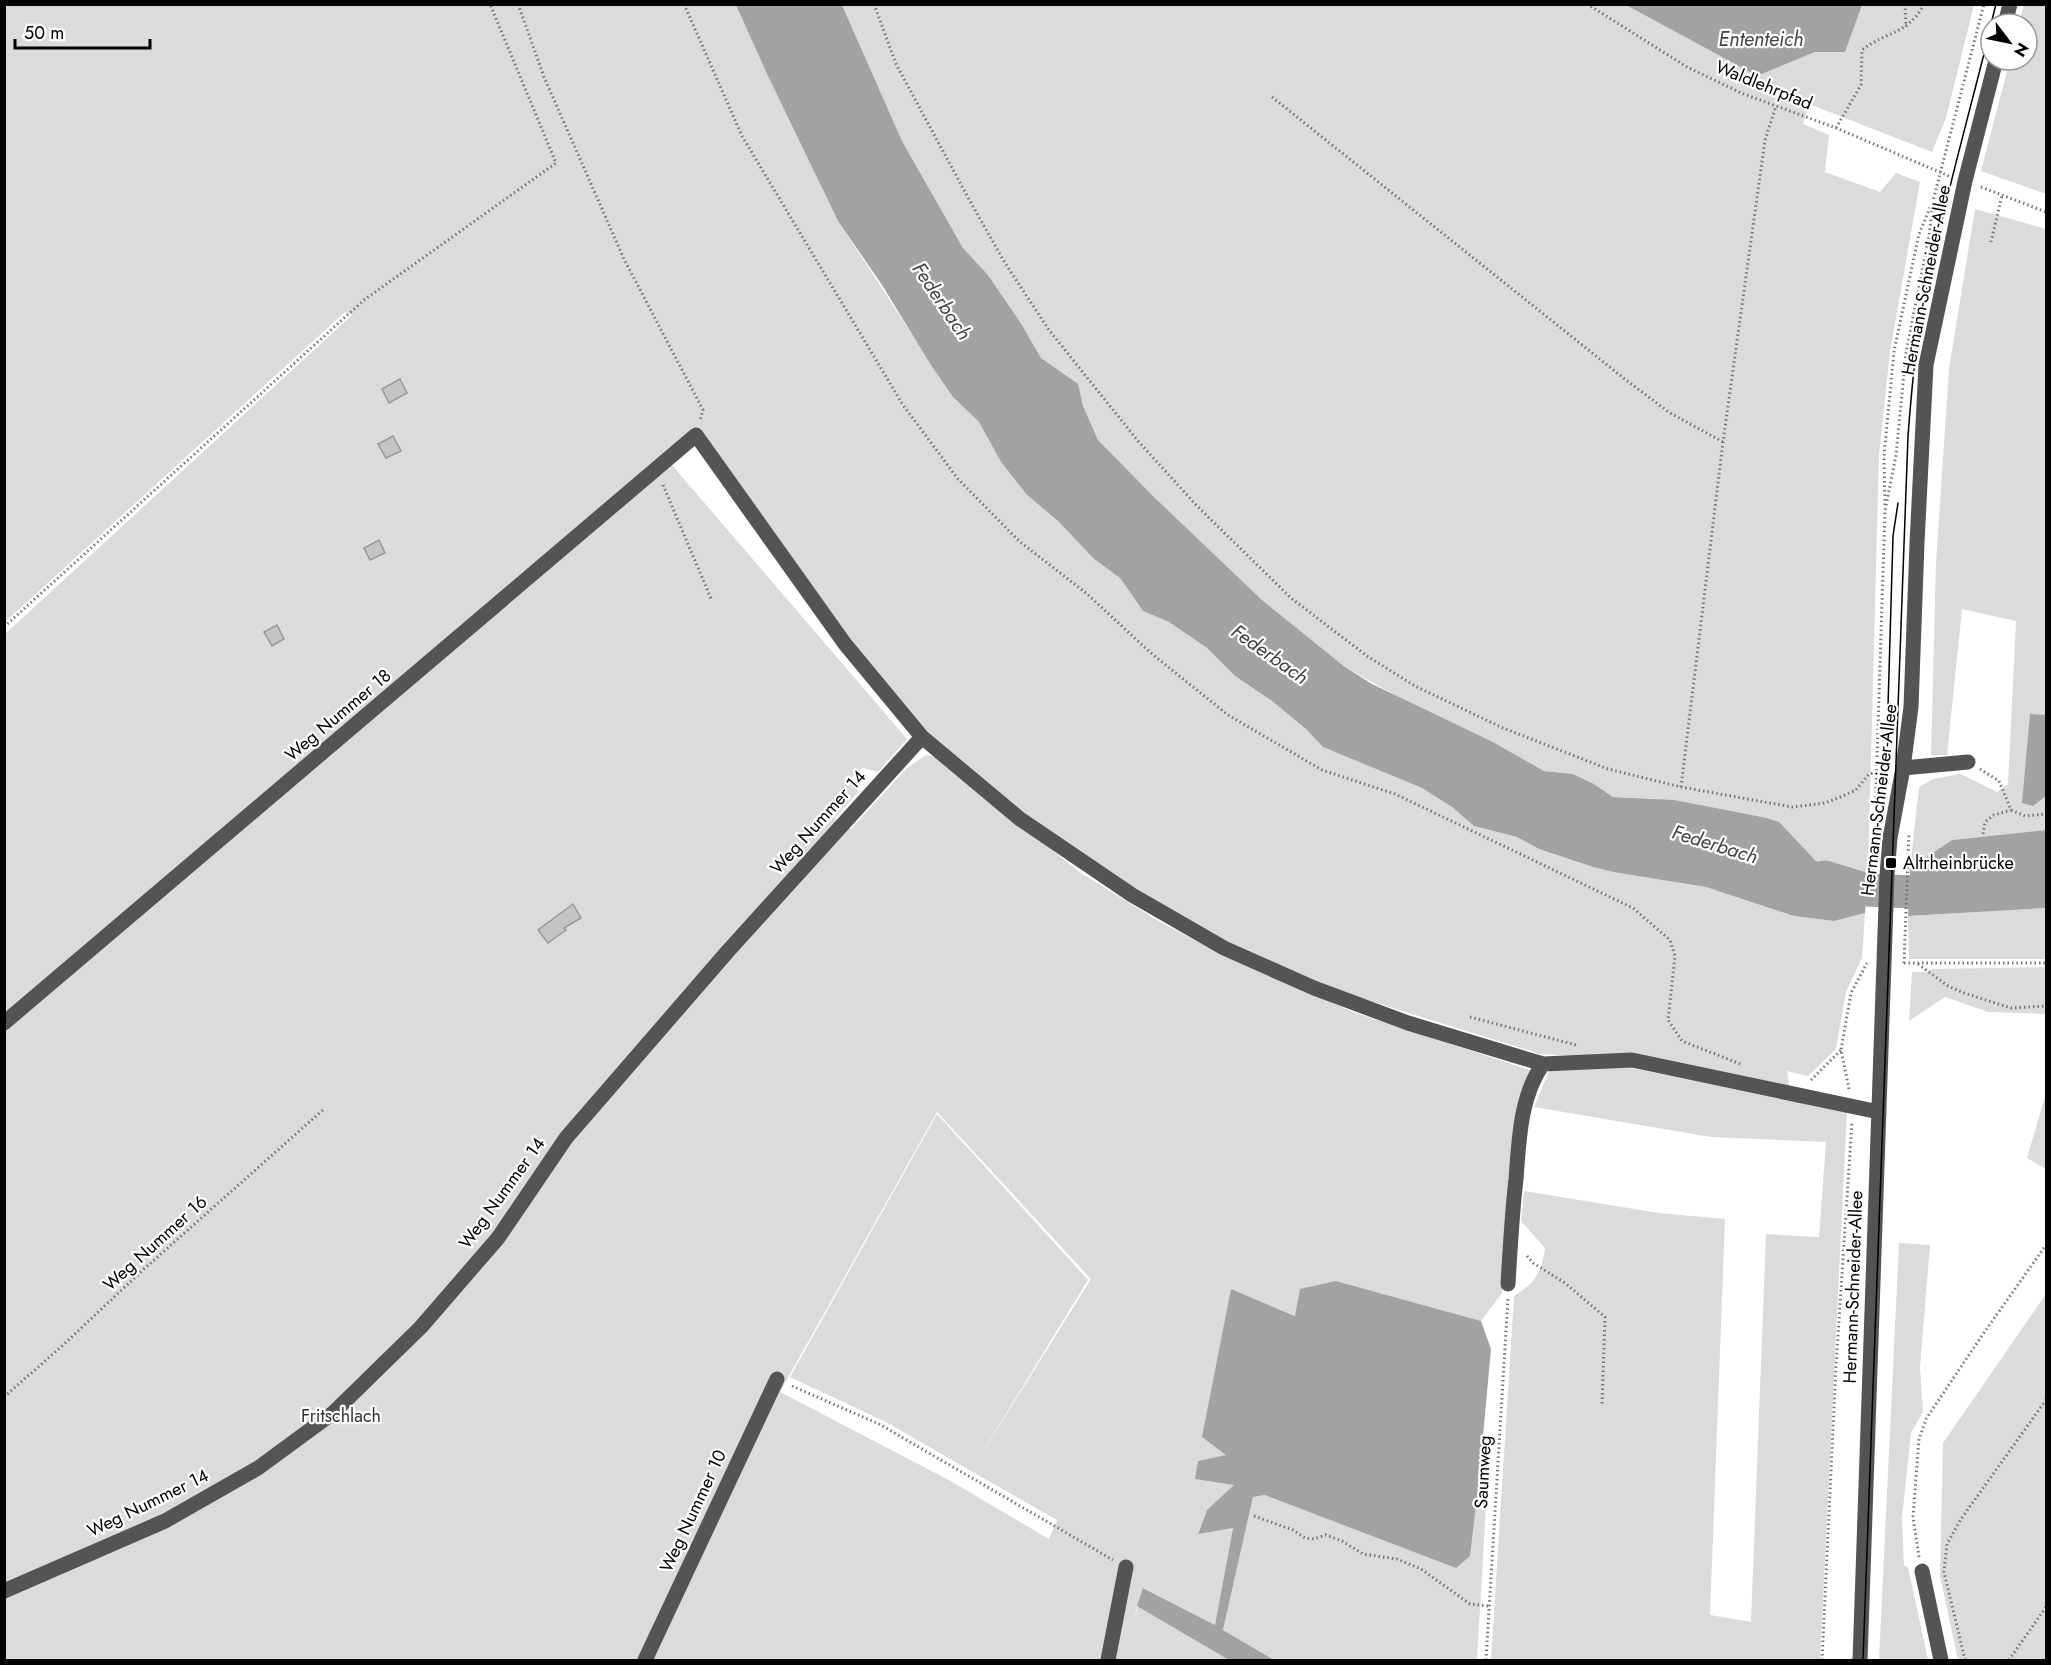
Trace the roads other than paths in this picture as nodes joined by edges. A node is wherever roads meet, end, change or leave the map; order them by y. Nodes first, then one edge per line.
1 (1993, 72) edge
2 (922, 737) junction
3 (1968, 762) road end
4 (1903, 768) junction
5 (4, 1023) edge
6 (1543, 1064) junction
7 (1878, 1112) junction
8 (1508, 1284) road end
9 (777, 1379) road end
10 (1126, 1567) road end
11 (1922, 1571) road end
12 (4, 1591) edge
13 (645, 1660) edge
14 (1108, 1660) edge
15 (1860, 1660) edge
16 (1941, 1660) edge

1 - 4 street, Hermann-Schneider-Allee
2 - 5 street, Weg Nummer 18
2 - 6 street
2 - 12 street, Weg Nummer 14
3 - 4 street
4 - 7 street, Hermann-Schneider-Allee
6 - 7 street
6 - 8 street
7 - 15 street, Hermann-Schneider-Allee
9 - 13 street, Weg Nummer 10
10 - 14 street
11 - 16 street

